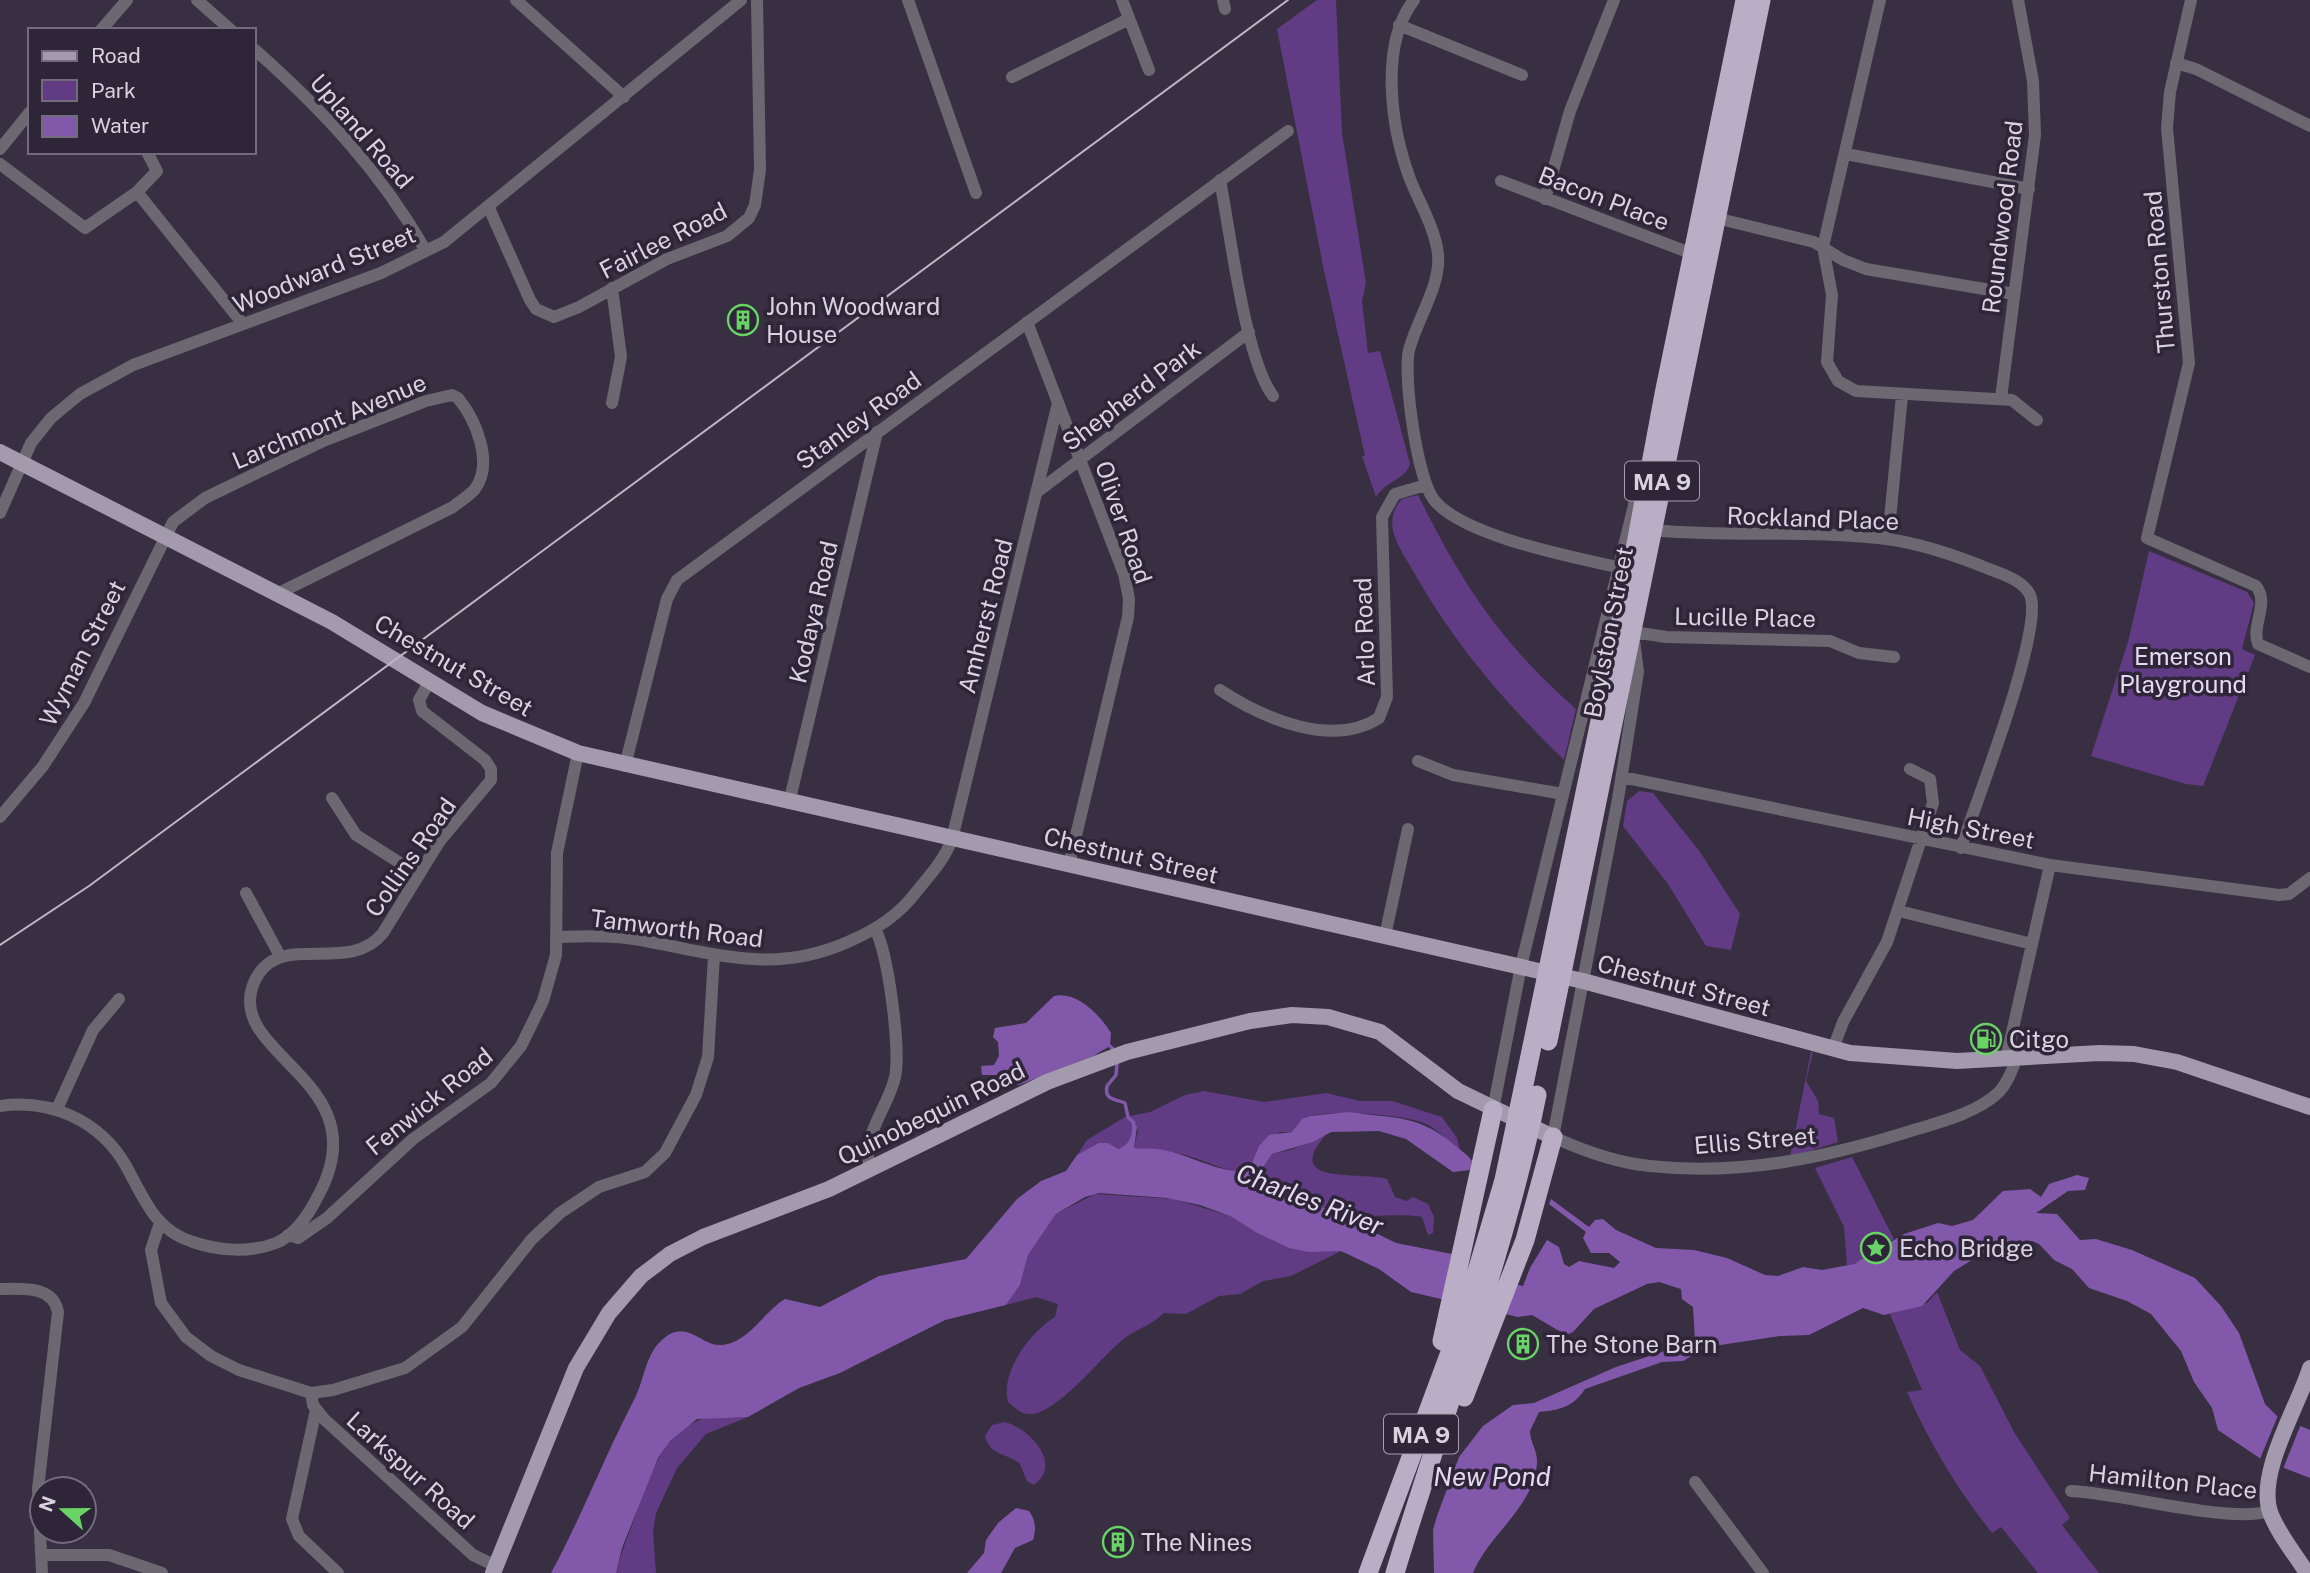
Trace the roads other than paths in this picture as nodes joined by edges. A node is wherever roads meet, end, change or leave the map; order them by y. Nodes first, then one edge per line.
1 (127, 0) edge
2 (197, 0) edge
3 (516, 0) edge
4 (741, 0) edge
5 (757, 0) edge
6 (908, 0) edge
7 (1122, 0) edge
8 (1414, 0) edge
9 (1614, 0) edge
10 (1745, 0) edge
11 (1761, 0) edge
12 (1880, 0) edge
13 (2018, 0) edge
14 (2191, 0) edge
15 (1129, 19) junction
16 (1399, 25) junction
17 (103, 28) edge
18 (229, 28) edge
19 (256, 51) edge
20 (2176, 63) junction
21 (1149, 70) dead end
22 (1522, 75) dead end
23 (1012, 77) dead end
24 (624, 97) junction
25 (28, 114) edge
26 (2310, 127) edge
27 (1288, 131) dead end
28 (0, 149) edge
29 (148, 154) edge
30 (1846, 154) junction
31 (0, 164) edge
32 (1220, 180) junction
33 (1502, 181) dead end
34 (2029, 189) junction
35 (137, 192) junction
36 (976, 193) dead end
37 (1545, 199) junction
38 (489, 208) junction
39 (1716, 218) junction
40 (1822, 247) junction
41 (426, 251) junction
42 (1693, 254) junction
43 (612, 288) junction
44 (2014, 294) junction
45 (1027, 322) junction
46 (243, 324) junction
47 (1250, 332) junction
48 (1273, 396) dead end
49 (1902, 396) junction
50 (2001, 398) junction
51 (612, 403) dead end
52 (1058, 403) junction
53 (2037, 420) dead end
54 (1657, 429) junction
55 (877, 432) junction
56 (0, 452) edge
57 (1080, 459) junction
58 (22, 463) junction
59 (1426, 485) junction
60 (1037, 492) junction
61 (0, 513) edge
62 (1653, 530) junction
63 (164, 535) junction
64 (1888, 539) junction
65 (1617, 567) junction
66 (279, 593) junction
67 (1633, 632) junction
68 (1894, 657) dead end
69 (2310, 667) edge
70 (429, 682) junction
71 (1220, 690) dead end
72 (578, 753) junction
73 (1418, 761) dead end
74 (625, 766) junction
75 (1910, 769) dead end
76 (1622, 777) junction
77 (1563, 794) junction
78 (332, 798) dead end
79 (789, 803) junction
80 (0, 817) edge
81 (1408, 829) dead end
82 (952, 838) junction
83 (1922, 840) junction
84 (1961, 848) junction
85 (1069, 865) junction
86 (2050, 865) junction
87 (419, 875) junction
88 (2310, 878) edge
89 (246, 893) dead end
90 (1899, 911) junction
91 (875, 929) junction
92 (1385, 936) junction
93 (558, 937) junction
94 (2032, 944) junction
95 (280, 956) junction
96 (714, 956) junction
97 (1558, 960) junction
98 (1521, 966) junction
99 (1584, 981) junction
100 (119, 999) dead end
101 (1833, 1049) junction
102 (2011, 1059) junction
103 (0, 1106) edge
104 (2310, 1107) edge
105 (57, 1109) junction
106 (1493, 1110) junction
107 (1553, 1137) junction
108 (870, 1168) junction
109 (160, 1223) junction
110 (288, 1235) junction
111 (1495, 1272) junction
112 (0, 1289) edge
113 (1472, 1314) junction
114 (2310, 1368) edge
115 (311, 1393) junction
116 (316, 1410) junction
117 (1695, 1482) dead end
118 (2071, 1491) dead end
119 (2270, 1511) junction
120 (41, 1555) junction
121 (1371, 1564) edge
122 (494, 1570) edge
123 (41, 1573) edge
124 (162, 1573) edge
125 (338, 1573) edge
126 (1395, 1573) edge
127 (1763, 1573) edge
128 (2307, 1573) edge

1 - 17 street
2 - 18 street
3 - 24 street
4 - 24 street, Woodward Street
5 - 43 street, Fairlee Road
6 - 36 street
7 - 15 street
8 - 16 street
9 - 37 street
10 - 42 highway, Boylston Street / MA 9
11 - 39 highway, Boylston Street / MA 9
12 - 30 street
13 - 34 street, Roundwood Road
14 - 20 street, Thurston Road
15 - 21 street
15 - 23 street
16 - 22 street
16 - 59 street
19 - 41 street, Upland Road
20 - 26 street
20 - 69 street, Thurston Road
24 - 38 street, Woodward Street
25 - 28 street
27 - 32 street, Stanley Road
29 - 35 street
30 - 34 street
30 - 40 street
31 - 35 street
32 - 45 street, Stanley Road
32 - 47 street
33 - 37 street, Bacon Place
34 - 44 street, Roundwood Road
35 - 46 street
37 - 42 street, Bacon Place
38 - 41 street, Woodward Street
38 - 43 street, Fairlee Road
39 - 40 street
39 - 62 highway, Boylston Street / MA 9
40 - 44 street
40 - 49 street
41 - 46 street, Woodward Street
42 - 54 highway, Boylston Street / MA 9
43 - 51 street
44 - 50 street, Roundwood Road
45 - 52 street, Oliver Road
45 - 55 street, Stanley Road
46 - 58 street, Woodward Street
47 - 48 street
47 - 57 street, Shepherd Park
49 - 50 street
49 - 64 street
50 - 53 street
52 - 57 street, Oliver Road
52 - 60 street, Amherst Road
54 - 65 street
54 - 97 highway, Boylston Street / MA 9
55 - 74 street, Stanley Road
55 - 79 street, Kodaya Road
56 - 58 main road, Chestnut Street
57 - 60 street, Shepherd Park
57 - 85 street, Oliver Road
58 - 61 street, Woodward Street
58 - 63 main road, Chestnut Street
59 - 65 street
59 - 71 street, Arlo Road
60 - 82 street, Amherst Road
62 - 64 street, Rockland Place
62 - 67 highway, Boylston Street / MA 9
63 - 66 main road, Chestnut Street
63 - 66 street, Larchmont Avenue
63 - 80 street, Wyman Street
64 - 84 street, Rockland Place
65 - 77 street
66 - 70 main road, Chestnut Street
67 - 68 street, Lucille Place
67 - 76 street
67 - 97 highway, Boylston Street / MA 9
70 - 72 main road, Chestnut Street
70 - 87 street, Collins Road
72 - 74 main road, Chestnut Street
72 - 93 street, Fenwick Road
73 - 77 street
74 - 79 main road, Chestnut Street
75 - 83 street
76 - 83 street, High Street
76 - 99 street
77 - 98 street
78 - 87 street
79 - 82 main road, Chestnut Street
81 - 92 street
82 - 85 main road, Chestnut Street
82 - 91 street, Tamworth Road
83 - 84 street, High Street
83 - 90 street
84 - 86 street, High Street
85 - 92 main road, Chestnut Street
86 - 88 street, High Street
86 - 94 street, Ellis Street
87 - 95 street, Collins Road
89 - 95 street
90 - 94 street
90 - 101 street
91 - 96 street, Tamworth Road
91 - 108 street
92 - 98 main road, Chestnut Street
93 - 96 street, Tamworth Road
93 - 110 street, Fenwick Road
94 - 102 street, Ellis Street
95 - 110 street
96 - 115 street
97 - 111 highway, Boylston Street / MA 9
98 - 99 main road, Chestnut Street
98 - 106 street
99 - 101 main road, Chestnut Street
99 - 107 street
100 - 105 street
101 - 102 main road, Chestnut Street
102 - 104 main road, Chestnut Street
102 - 107 street, Ellis Street
103 - 105 street
105 - 109 street
106 - 107 main road, Quinobequin Road
106 - 108 main road, Quinobequin Road
106 - 113 highway
107 - 111 highway
108 - 122 main road, Quinobequin Road
109 - 110 street
109 - 115 street
111 - 113 highway, MA 9
112 - 120 street
113 - 121 highway, MA 9
113 - 126 highway
114 - 119 main road
115 - 116 street, Larkspur Road
116 - 122 street, Larkspur Road
116 - 125 street
117 - 127 street
118 - 119 street, Hamilton Place
119 - 128 main road
120 - 123 street
120 - 124 street

